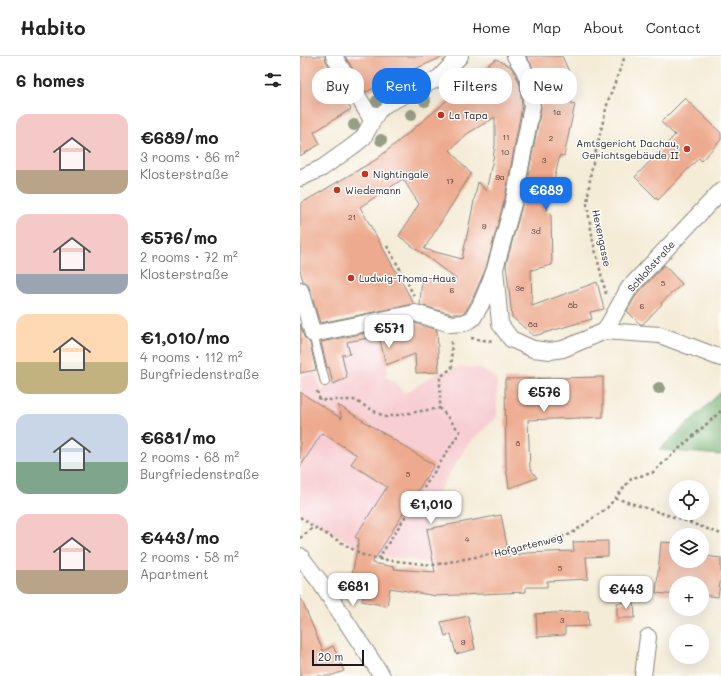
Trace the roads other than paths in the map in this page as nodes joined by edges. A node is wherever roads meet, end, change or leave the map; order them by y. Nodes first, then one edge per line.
1 (334, 56) edge
2 (460, 56) edge
3 (515, 56) edge
4 (372, 120) junction
5 (300, 178) edge
6 (721, 191) edge
7 (495, 269) junction
8 (300, 290) edge
9 (605, 331) junction
10 (313, 334) junction
11 (721, 358) edge
12 (325, 382) dead end
13 (300, 556) edge
14 (648, 637) dead end
15 (382, 676) edge
16 (644, 676) edge

1 - 4 street
2 - 4 street
3 - 7 street
4 - 5 street
6 - 9 street, Schloßstraße
7 - 9 street
7 - 10 street
8 - 10 street
9 - 11 street
10 - 12 lane
13 - 15 street
14 - 16 street

